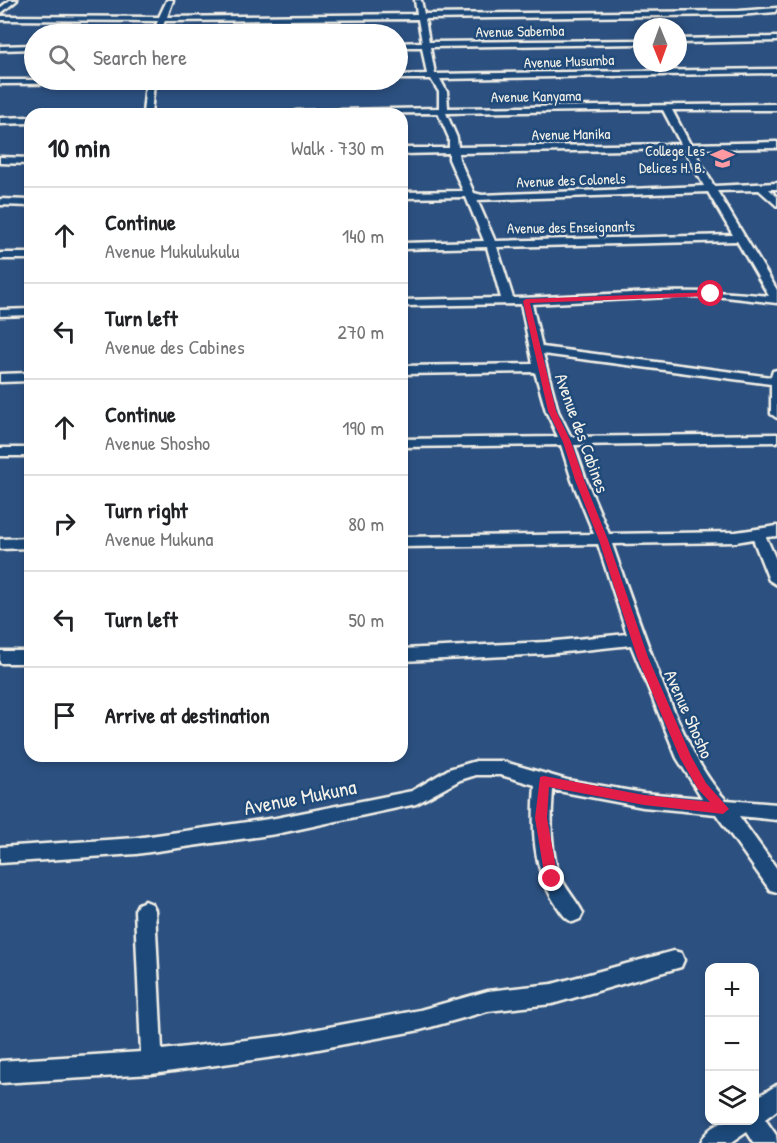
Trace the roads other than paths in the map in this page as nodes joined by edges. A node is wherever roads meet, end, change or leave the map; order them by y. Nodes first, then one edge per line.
1 (14, 0) edge
2 (170, 0) edge
3 (418, 0) edge
4 (755, 0) edge
5 (776, 11) edge
6 (0, 12) edge
7 (419, 16) junction
8 (0, 18) edge
9 (163, 19) junction
10 (161, 24) edge
11 (777, 39) edge
12 (687, 41) edge
13 (633, 42) edge
14 (408, 45) edge
15 (426, 45) junction
16 (24, 47) edge
17 (0, 48) edge
18 (777, 71) edge
19 (408, 77) edge
20 (435, 77) junction
21 (0, 82) edge
22 (24, 82) edge
23 (149, 90) edge
24 (666, 107) junction
25 (777, 107) edge
26 (148, 108) edge
27 (442, 111) junction
28 (408, 112) edge
29 (24, 120) edge
30 (0, 121) edge
31 (777, 145) edge
32 (687, 147) junction
33 (453, 150) junction
34 (408, 151) edge
35 (0, 160) edge
36 (24, 161) edge
37 (777, 186) edge
38 (762, 187) junction
39 (712, 189) junction
40 (408, 195) edge
41 (470, 195) junction
42 (0, 202) edge
43 (24, 203) edge
44 (777, 203) edge
45 (740, 238) junction
46 (491, 244) junction
47 (408, 246) edge
48 (0, 256) edge
49 (24, 256) edge
50 (777, 300) edge
51 (508, 301) junction
52 (526, 301) junction
53 (408, 303) edge
54 (24, 312) edge
55 (0, 313) edge
56 (537, 350) junction
57 (540, 368) junction
58 (408, 370) edge
59 (24, 377) edge
60 (0, 378) edge
61 (776, 378) edge
62 (777, 414) edge
63 (777, 438) edge
64 (567, 442) junction
65 (408, 443) edge
66 (0, 452) edge
67 (24, 452) edge
68 (777, 531) edge
69 (758, 535) junction
70 (604, 540) junction
71 (408, 542) edge
72 (24, 543) edge
73 (0, 544) edge
74 (777, 580) edge
75 (636, 639) junction
76 (408, 655) edge
77 (0, 657) edge
78 (24, 657) edge
79 (544, 781) junction
80 (723, 809) junction
81 (777, 812) edge
82 (0, 855) edge
83 (777, 884) edge
84 (145, 910) dead end
85 (573, 913) dead end
86 (674, 960) dead end
87 (152, 1063) junction
88 (0, 1072) edge
89 (777, 1096) edge
90 (759, 1109) edge
91 (737, 1125) edge
92 (755, 1125) edge
93 (712, 1143) edge
94 (768, 1143) edge

1 - 6 street
2 - 9 street
3 - 7 street
4 - 5 street
5 - 7 street
7 - 9 street
7 - 15 street
8 - 9 street
9 - 10 street
11 - 12 street
13 - 15 street, Avenue Sabemba
14 - 15 street, Avenue Sabemba
15 - 20 street
16 - 17 street
18 - 20 street, Avenue Musumba
19 - 20 street, Avenue Musumba
20 - 27 street
21 - 22 street
23 - 26 street
24 - 25 street, Avenue Kanyama
24 - 27 street, Avenue Kanyama
24 - 32 street
27 - 28 street, Avenue Kanyama
27 - 33 street
29 - 30 street
31 - 32 street, Avenue Manika
32 - 33 street, Avenue Manika
32 - 39 street
33 - 34 street, Avenue Manika
33 - 41 street
35 - 36 street
37 - 38 street, Avenue des Colonels
38 - 39 street, Avenue des Colonels
38 - 44 street
39 - 41 street, Avenue des Colonels
39 - 45 street
40 - 41 street, Avenue des Colonels
41 - 46 street
42 - 43 street
45 - 46 street, Avenue des Enseignants
45 - 50 street
46 - 47 street, Avenue des Enseignants
46 - 51 street
48 - 49 street
50 - 52 street
51 - 52 street
51 - 53 street
52 - 56 street, Avenue des Cabines
54 - 55 street
56 - 57 street, Avenue des Cabines
56 - 61 street
57 - 58 street
57 - 64 street, Avenue des Cabines
59 - 60 street
61 - 62 street
63 - 64 street
64 - 65 street
64 - 70 street, Avenue des Cabines
66 - 67 street
68 - 69 street
69 - 70 street
69 - 74 street
70 - 71 street
70 - 75 street, Avenue Shosho
72 - 73 street
75 - 76 street
75 - 80 street, Avenue Shosho
77 - 78 street
79 - 80 street, Avenue Mukuna
79 - 82 street, Avenue Mukuna
79 - 85 street
80 - 81 street, Avenue Mukuna
80 - 83 street, Avenue Shosho
84 - 87 street
86 - 87 street
87 - 88 street
89 - 90 street
91 - 93 street
92 - 94 street

